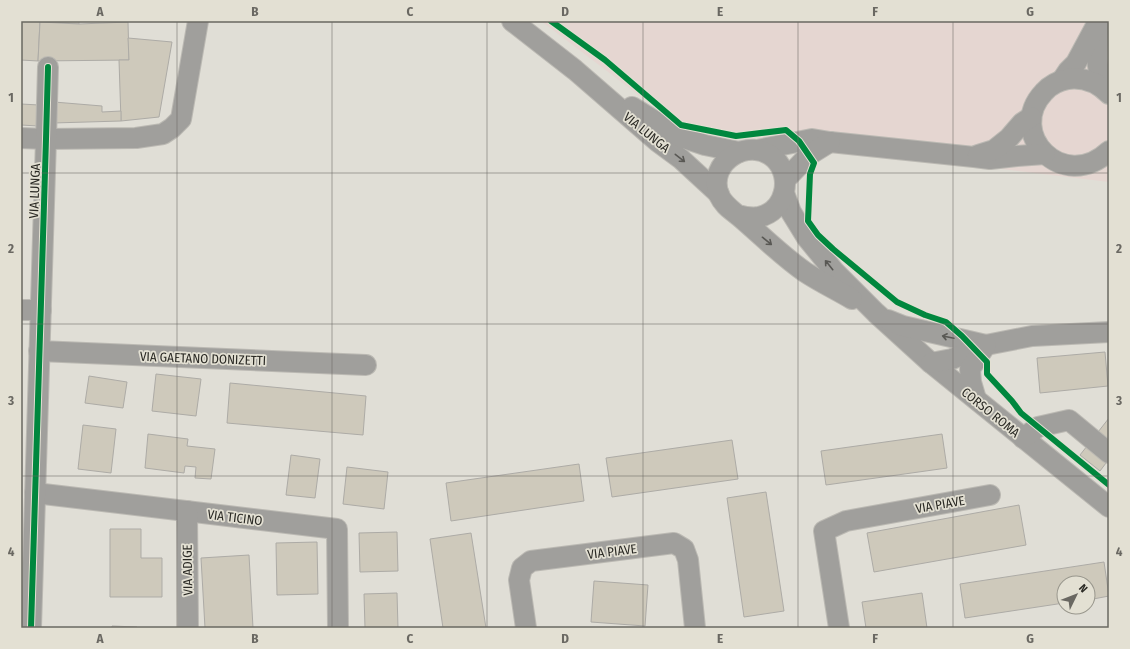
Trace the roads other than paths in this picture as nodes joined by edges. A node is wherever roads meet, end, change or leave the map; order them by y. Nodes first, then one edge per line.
1 (198, 21) edge
2 (512, 21) edge
3 (1098, 22) edge
4 (48, 67) dead end
5 (575, 70) junction
6 (1062, 80) junction
7 (1105, 90) edge
8 (1031, 117) junction
9 (21, 138) edge
10 (46, 139) junction
11 (830, 142) junction
12 (748, 151) junction
13 (1045, 154) junction
14 (1106, 156) edge
15 (974, 157) junction
16 (785, 186) junction
17 (719, 194) junction
18 (738, 215) junction
19 (21, 310) edge
20 (40, 310) junction
21 (878, 315) junction
22 (1109, 332) edge
23 (986, 345) junction
24 (39, 351) junction
25 (931, 363) junction
26 (366, 365) dead end
27 (976, 399) junction
28 (1023, 438) junction
29 (1109, 453) edge
30 (35, 493) junction
31 (990, 495) dead end
32 (1109, 507) edge
33 (186, 511) junction
34 (30, 628) edge
35 (188, 628) edge
36 (338, 628) edge
37 (526, 628) edge
38 (695, 628) edge
39 (839, 628) edge

1 - 10 street
2 - 5 street, VIA LUNGA
3 - 6 street
3 - 7 street
4 - 10 street, VIA LUNGA
5 - 12 street, VIA LUNGA
5 -> 17 street, VIA LUNGA
6 - 7 street
6 - 8 street
8 - 13 street
8 - 15 street
9 - 10 street
10 - 20 street, VIA LUNGA
11 - 12 street
11 - 15 street
11 - 16 street
12 - 16 street, CORSO ROMA
12 - 17 street
13 - 14 street
13 - 15 street
16 - 18 street
21 -> 16 street, CORSO ROMA
17 - 18 street, CORSO ROMA
18 -> 21 street, CORSO ROMA
19 - 20 street
20 - 24 street, VIA LUNGA
23 -> 21 street
21 - 25 street, CORSO ROMA
22 - 23 street
23 - 25 street
23 - 27 street
24 - 26 street, VIA GAETANO DONIZETTI
24 - 30 street, VIA LUNGA
25 - 27 street, CORSO ROMA
27 - 28 street, CORSO ROMA
28 - 29 street
28 - 32 street, CORSO ROMA
30 - 33 street, VIA TICINO
30 - 34 street, VIA LUNGA
31 - 39 street, VIA PIAVE
33 - 35 street, VIA ADIGE
33 - 36 street, VIA TICINO
37 - 38 street, VIA PIAVE

